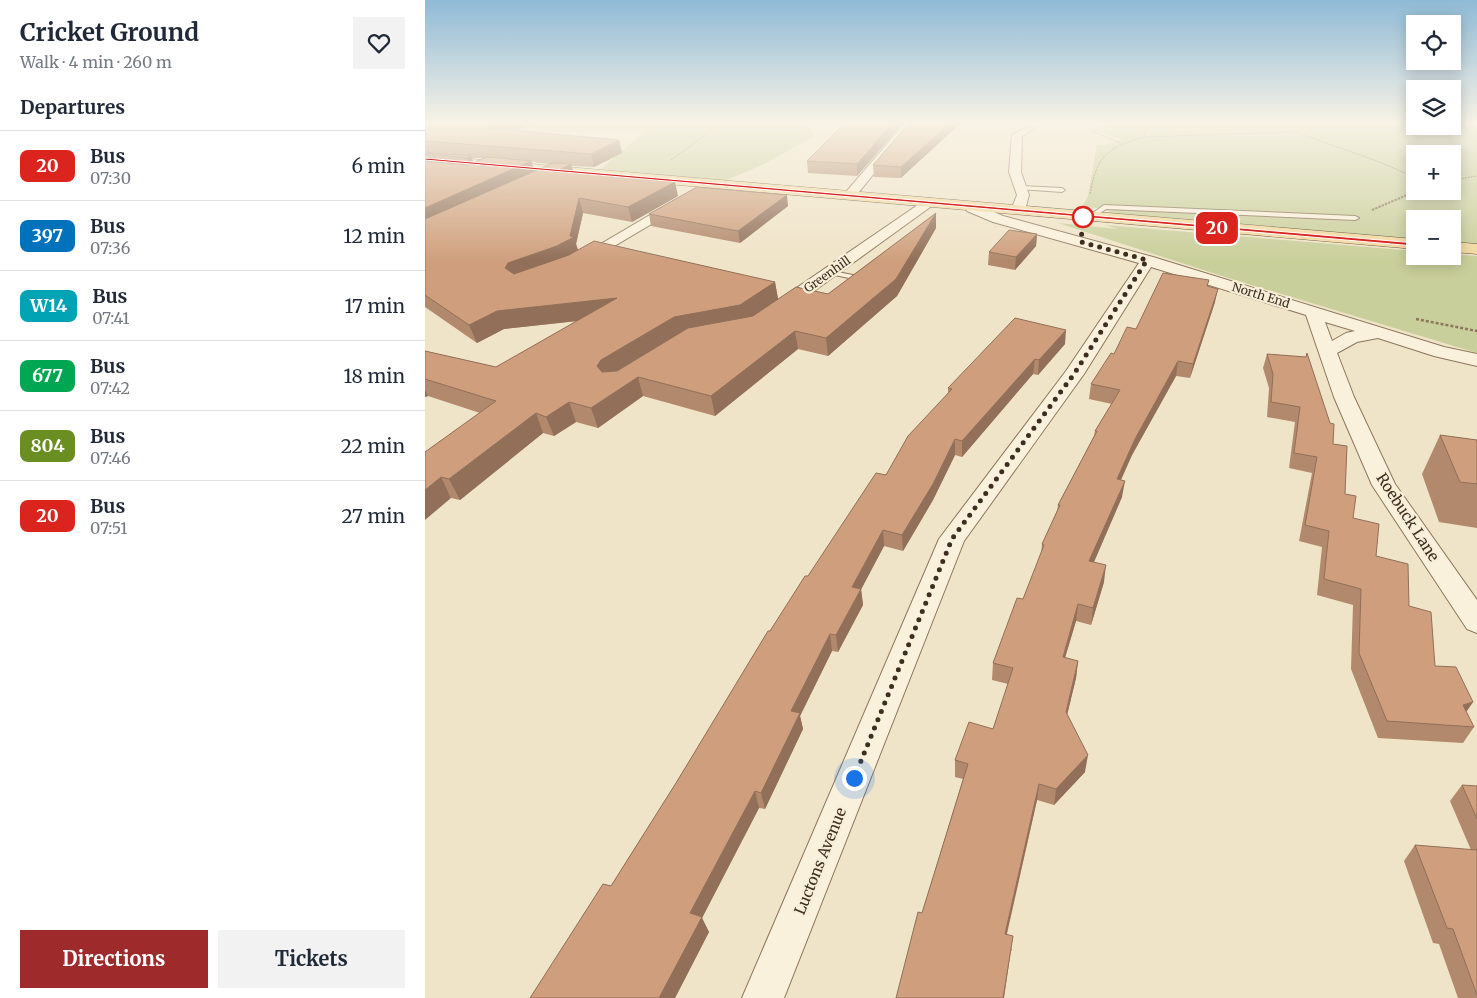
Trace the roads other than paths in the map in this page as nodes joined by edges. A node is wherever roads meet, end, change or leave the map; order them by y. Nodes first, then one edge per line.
1 (487, 169) edge
2 (531, 169) edge
3 (872, 169) edge
4 (1015, 169) edge
5 (555, 171) junction
6 (480, 172) edge
7 (531, 182) edge
8 (711, 183) junction
9 (1021, 188) junction
10 (1062, 190) dead end
11 (850, 195) junction
12 (929, 202) junction
13 (974, 207) junction
14 (1017, 210) junction
15 (1052, 214) junction
16 (1089, 218) junction
17 (1355, 218) road end
18 (1045, 232) junction
19 (1406, 243) edge
20 (1461, 249) edge
21 (1477, 250) edge
22 (1147, 260) junction
23 (568, 267) edge
24 (830, 272) junction
25 (858, 278) edge
26 (1315, 311) junction
27 (765, 318) edge
28 (1382, 333) junction
29 (1328, 351) junction
30 (1440, 352) junction
31 (1477, 360) edge
32 (1477, 378) edge
33 (1477, 622) edge
34 (763, 998) edge

1 - 6 lane
2 - 5 main road
3 - 11 street
4 - 9 street
5 - 7 street
5 - 8 main road
8 - 11 main road
8 - 23 street
9 - 10 lane
9 - 14 street
11 - 12 main road
12 - 13 main road
12 - 24 street, Greenhill
13 - 14 main road
13 - 18 street, North End
14 - 15 main road
15 - 16 main road
15 - 18 street
16 - 17 lane
16 - 19 main road
18 - 22 street, North End
20 - 21 main road
22 - 26 street, North End
22 - 34 street, Luctons Avenue
24 - 25 lane
24 - 27 street, Greenhill
26 - 28 street, North End
26 - 29 street, Roebuck Lane
28 - 29 street
28 - 30 street, North End
29 - 33 street, Roebuck Lane
30 - 31 street, North End
30 - 32 street

